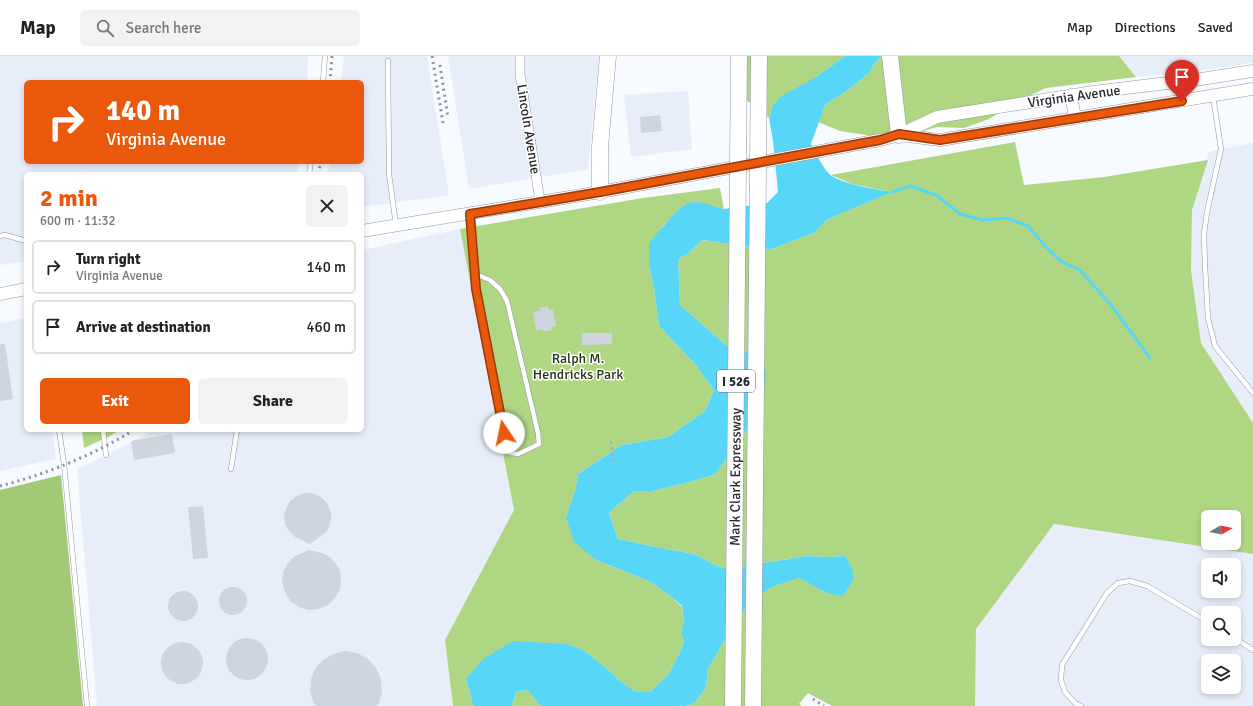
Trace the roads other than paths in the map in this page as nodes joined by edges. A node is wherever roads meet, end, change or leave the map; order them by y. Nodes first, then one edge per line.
1 (325, 56) edge
2 (520, 56) edge
3 (608, 56) edge
4 (739, 56) edge
5 (759, 56) edge
6 (890, 56) edge
7 (388, 61) dead end
8 (1253, 70) edge
9 (1212, 77) junction
10 (323, 80) edge
11 (1253, 89) edge
12 (1071, 95) junction
13 (1213, 96) junction
14 (1075, 118) junction
15 (899, 134) junction
16 (600, 192) junction
17 (540, 202) junction
18 (470, 214) junction
19 (396, 226) junction
20 (364, 231) edge
21 (0, 236) edge
22 (24, 240) edge
23 (475, 274) junction
24 (24, 289) edge
25 (0, 294) edge
26 (1253, 393) edge
27 (59, 432) edge
28 (103, 432) edge
29 (237, 432) edge
30 (106, 455) dead end
31 (231, 469) dead end
32 (1201, 618) edge
33 (1241, 642) edge
34 (1253, 650) edge
35 (87, 706) edge
36 (733, 706) edge
37 (754, 706) edge
38 (1081, 706) edge

1 - 10 lane
2 - 17 street, Lincoln Avenue
3 - 16 highway
4 - 36 highway, Mark Clark Expressway / I 526, bridge
5 - 37 highway, Mark Clark Expressway / I 526, bridge
6 - 15 highway
7 - 19 lane
8 - 9 main road, Virginia Avenue
9 - 12 main road, Virginia Avenue
9 - 13 main road
11 - 13 main road, Virginia Avenue
12 - 14 main road
12 - 15 main road, Virginia Avenue
13 - 14 main road, Virginia Avenue
13 - 26 lane
14 - 15 main road, Virginia Avenue
15 - 16 main road, Virginia Avenue, bridge
16 - 17 main road, Virginia Avenue
17 - 18 main road, Virginia Avenue
18 - 19 main road, Virginia Avenue
18 - 23 lane
19 - 20 main road, Virginia Avenue
21 - 22 lane
23 - 23 lane
24 - 25 main road
27 - 35 lane
28 - 30 lane
29 - 31 lane
32 - 38 lane
33 - 34 lane

